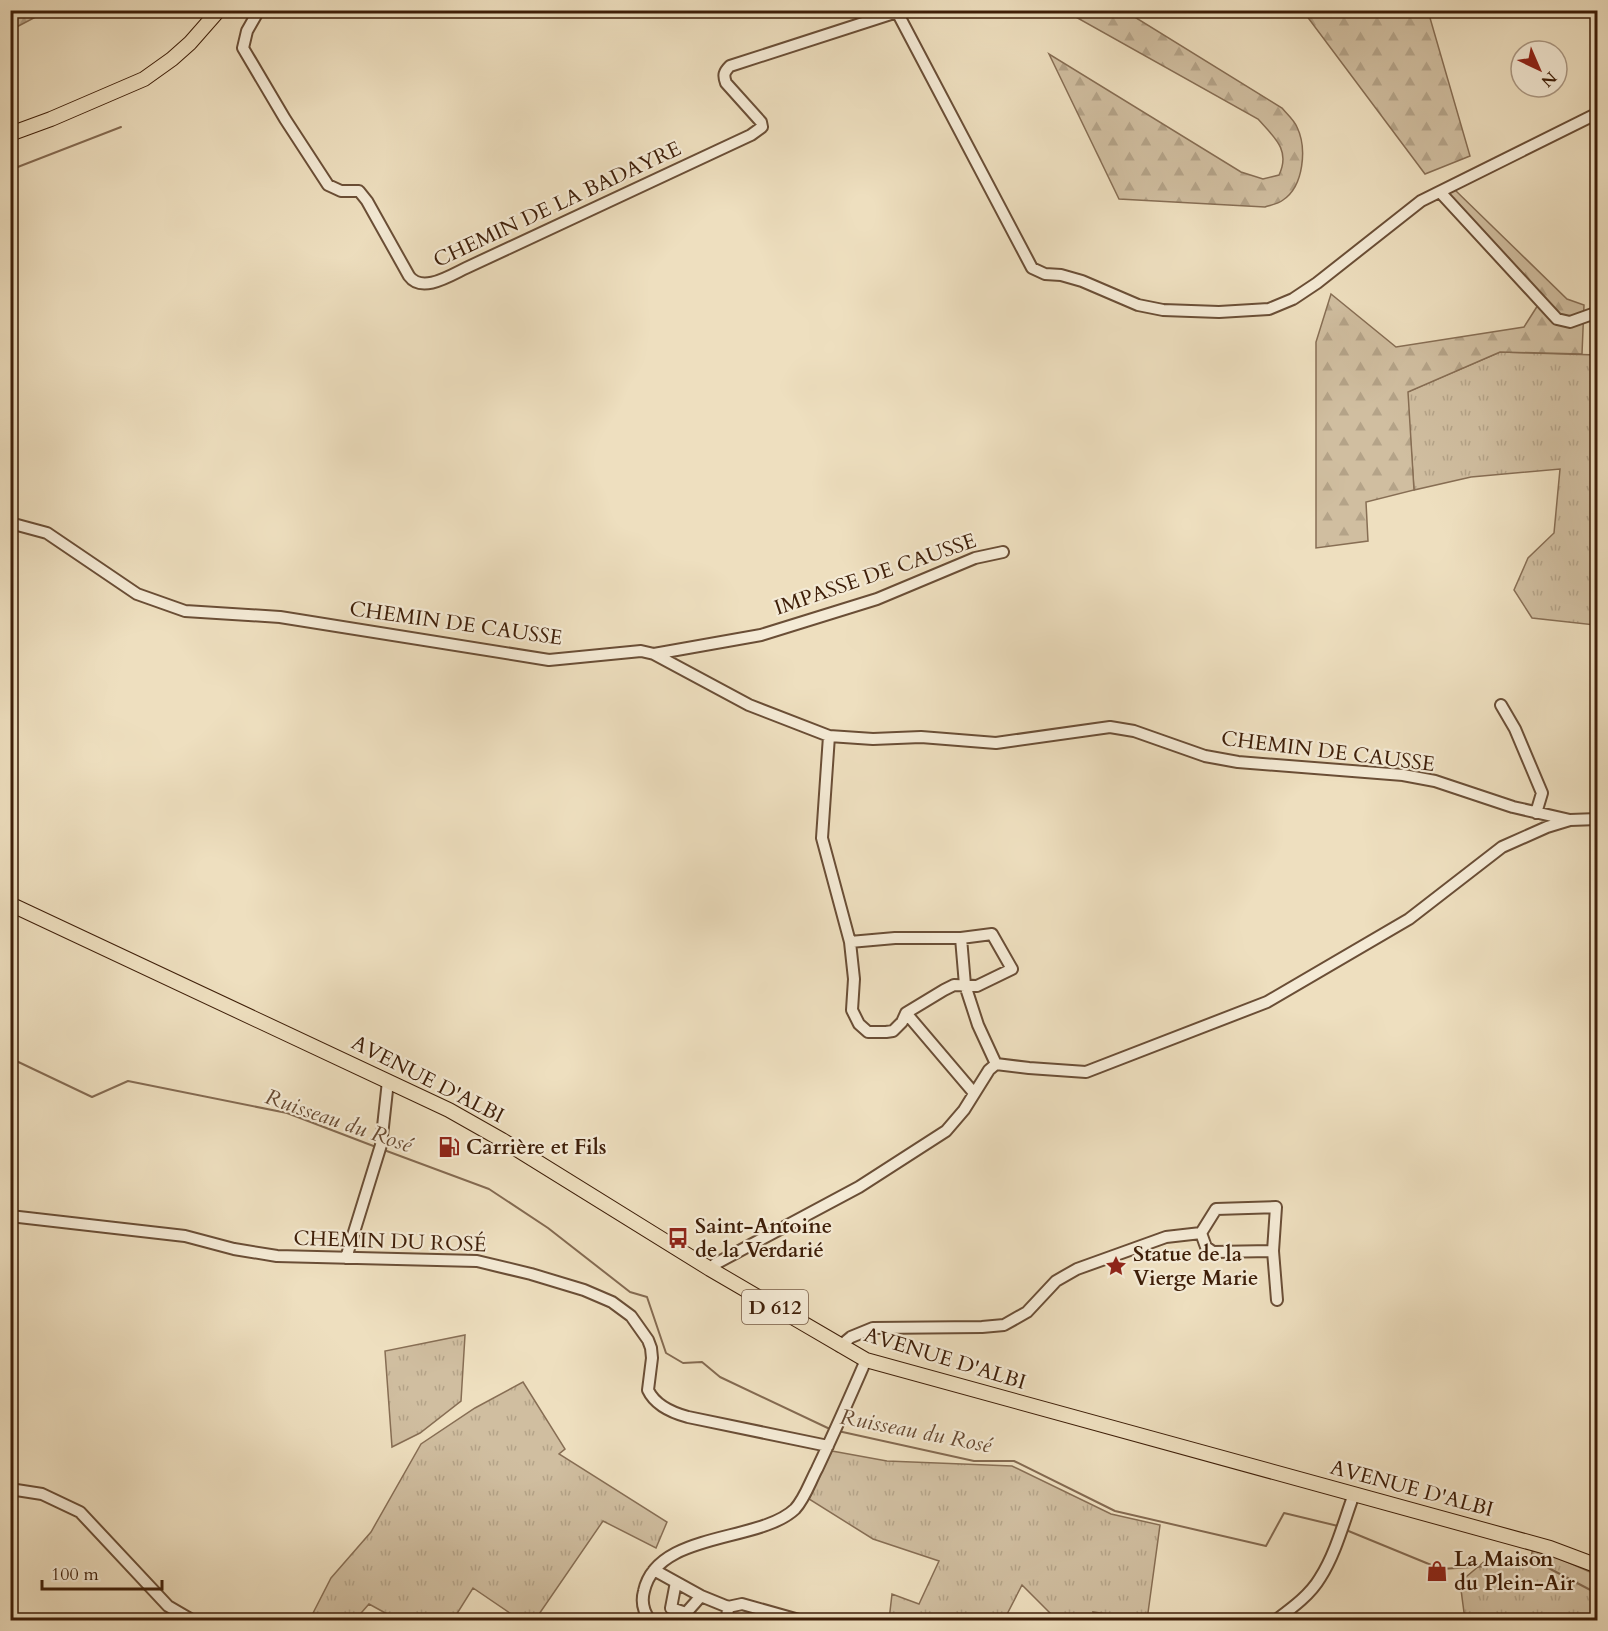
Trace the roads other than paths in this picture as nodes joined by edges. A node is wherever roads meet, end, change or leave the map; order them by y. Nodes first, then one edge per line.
1 (219, 10) edge
2 (259, 10) edge
3 (897, 11) edge
4 (1598, 112) edge
5 (10, 134) edge
6 (1440, 192) junction
7 (1598, 312) edge
8 (10, 523) edge
9 (1003, 552) dead end
10 (654, 654) junction
11 (1501, 705) dead end
12 (829, 736) junction
13 (1536, 813) junction
14 (1598, 819) edge
15 (1570, 820) junction
16 (10, 904) edge
17 (961, 938) junction
18 (850, 942) junction
19 (965, 985) junction
20 (906, 1014) junction
21 (996, 1064) junction
22 (388, 1080) junction
23 (974, 1093) junction
24 (10, 1216) edge
25 (1201, 1233) junction
26 (1273, 1251) junction
27 (346, 1257) junction
28 (711, 1269) junction
29 (1277, 1300) dead end
30 (840, 1346) junction
31 (866, 1360) junction
32 (828, 1446) junction
33 (10, 1489) edge
34 (1354, 1494) junction
35 (1598, 1566) edge
36 (654, 1570) junction
37 (676, 1582) junction
38 (701, 1596) junction
39 (728, 1607) junction
40 (762, 1615) edge
41 (685, 1616) edge
42 (192, 1620) edge
43 (650, 1620) edge
44 (728, 1620) edge
45 (800, 1620) edge
46 (1276, 1620) edge

1 - 5 main road
2 - 3 street, CHEMIN DE LA BADAYRE
3 - 6 street
4 - 6 street
6 - 7 street
8 - 10 street, CHEMIN DE CAUSSE
9 - 10 street, IMPASSE DE CAUSSE
10 - 12 street, CHEMIN DE CAUSSE
11 - 13 street
12 - 13 street, CHEMIN DE CAUSSE
12 - 18 street
13 - 15 street, CHEMIN DE CAUSSE
14 - 15 street
15 - 21 street
16 - 22 main road, AVENUE D'ALBI / D 612
17 - 18 street
17 - 19 street
17 - 19 street
18 - 20 street
19 - 20 street
19 - 21 street
20 - 23 street
21 - 23 street
22 - 27 street
22 - 28 main road, AVENUE D'ALBI / D 612
23 - 28 street
24 - 27 street, CHEMIN DU ROSÉ
25 - 26 street
25 - 26 street
25 - 30 street
26 - 29 street
27 - 32 street, CHEMIN DU ROSÉ
28 - 30 main road, AVENUE D'ALBI / D 612
30 - 31 main road, AVENUE D'ALBI / D 612
31 - 32 street
31 - 34 main road, AVENUE D'ALBI / D 612
32 - 36 street
33 - 42 street
34 - 35 main road, AVENUE D'ALBI / D 612
34 - 46 street
36 - 37 street
36 - 43 street
37 - 38 street
37 - 41 street
38 - 39 street
38 - 41 street
39 - 40 street
39 - 44 street
40 - 45 street

